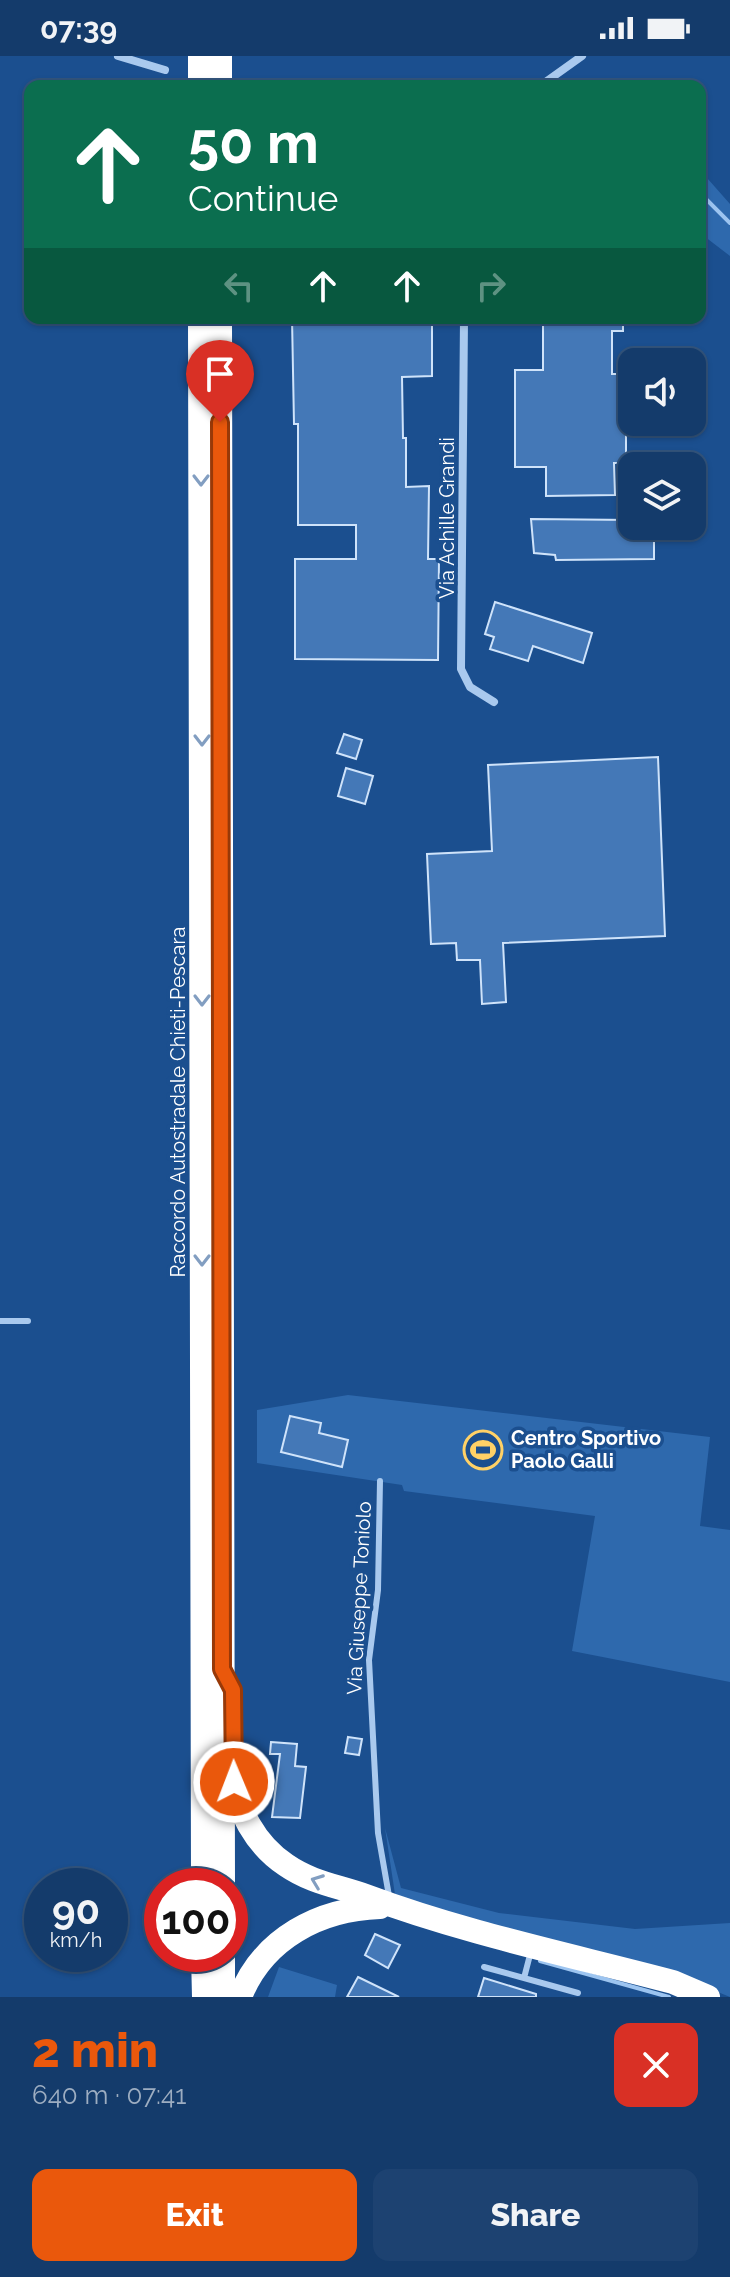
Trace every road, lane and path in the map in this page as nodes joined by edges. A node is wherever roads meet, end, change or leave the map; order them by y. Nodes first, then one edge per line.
1 (118, 56) edge
2 (200, 56) edge
3 (220, 56) edge
4 (582, 56) edge
5 (165, 70) dead end
6 (200, 80) edge
7 (220, 80) edge
8 (548, 80) edge
9 (200, 324) edge
10 (220, 324) edge
11 (464, 324) edge
12 (494, 702) dead end
13 (0, 1321) edge
14 (28, 1321) dead end
15 (380, 1481) dead end
16 (222, 1669) junction
17 (203, 1868) edge
18 (223, 1868) edge
19 (391, 1906) junction
20 (288, 1936) junction
21 (533, 1944) junction
22 (484, 1967) dead end
23 (203, 1972) edge
24 (223, 1972) edge
25 (264, 1972) dead end
26 (524, 1978) junction
27 (578, 1993) dead end
28 (204, 1997) edge
29 (223, 1997) edge
30 (240, 1997) edge
31 (708, 1997) edge

1 - 5 street
2 - 6 highway
3 - 7 highway
4 - 8 street
9 -> 17 highway, Raccordo Autostradale Chieti-Pescara
10 - 16 highway
11 - 12 street, Via Achille Grandi
13 - 14 lane
15 - 19 lane, Via Giuseppe Toniolo
16 - 18 highway
19 -> 16 highway
19 - 20 highway
19 - 21 highway
20 - 25 lane
20 - 30 highway
21 - 26 lane
21 - 31 highway
22 - 26 lane
23 - 28 highway
24 - 29 highway
26 - 27 lane

